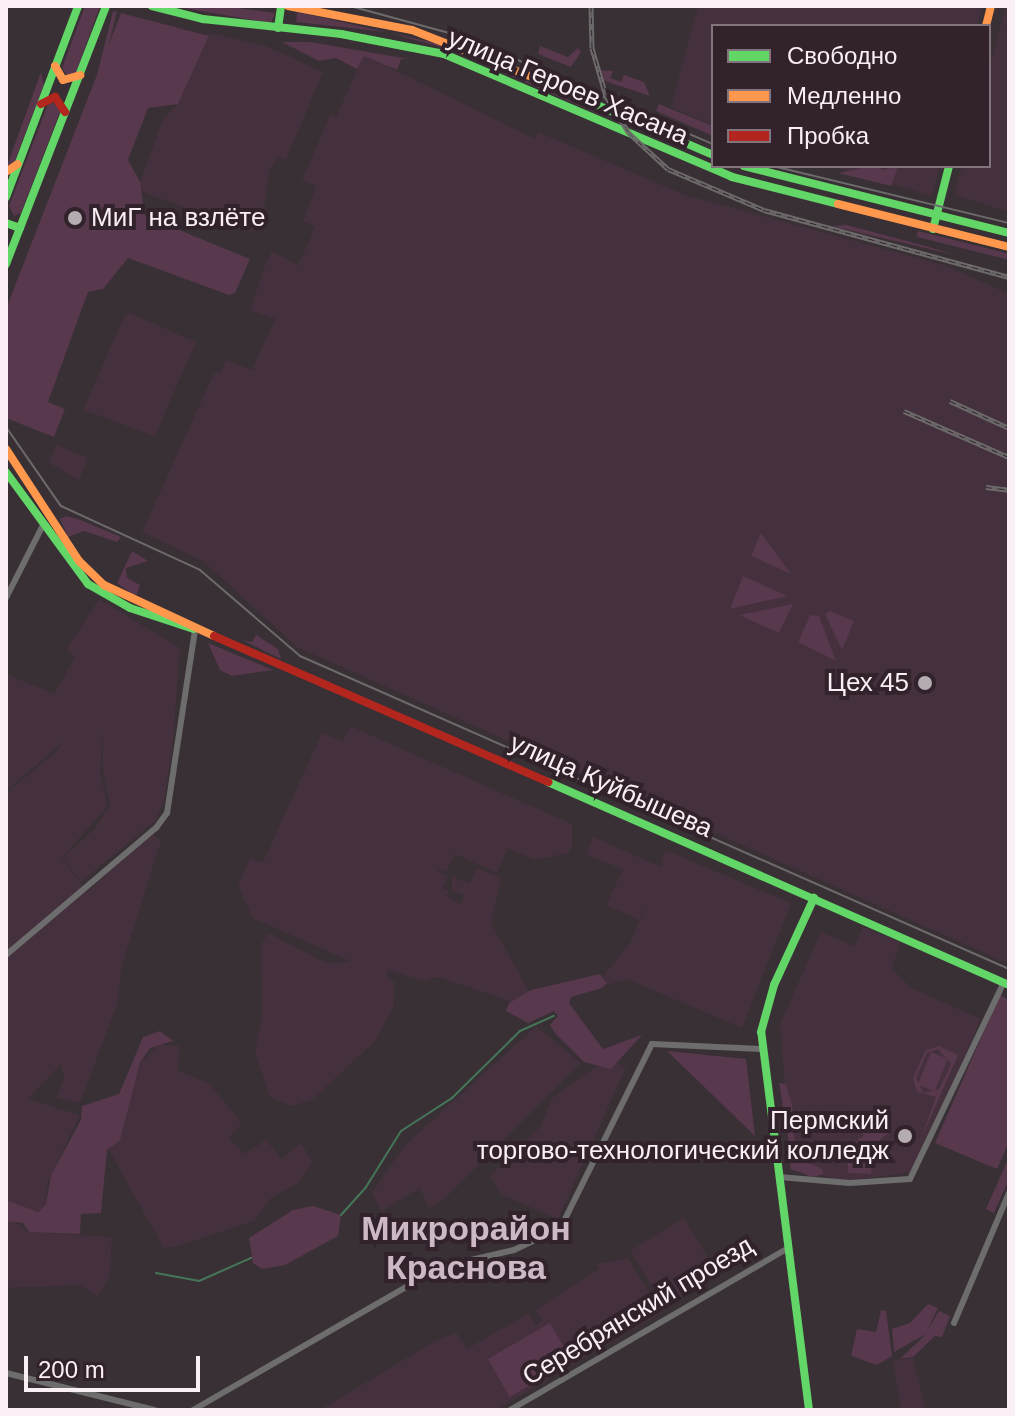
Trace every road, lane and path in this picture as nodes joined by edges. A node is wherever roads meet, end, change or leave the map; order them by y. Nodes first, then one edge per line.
1 (78, 6) edge
2 (106, 6) edge
3 (152, 6) edge
4 (281, 6) edge
5 (288, 6) edge
6 (278, 28) junction
7 (55, 66) junction
8 (80, 75) junction
9 (41, 104) junction
10 (65, 116) junction
11 (711, 154) edge
12 (19, 164) junction
13 (752, 168) edge
14 (948, 168) edge
15 (6, 172) edge
16 (6, 197) edge
17 (936, 215) junction
18 (6, 223) edge
19 (20, 228) junction
20 (933, 229) junction
21 (1009, 233) edge
22 (1009, 247) edge
23 (6, 264) edge
24 (6, 449) edge
25 (6, 472) edge
26 (44, 523) junction
27 (6, 598) edge
28 (195, 630) junction
29 (814, 898) junction
30 (6, 955) edge
31 (1006, 983) edge
32 (761, 1049) junction
33 (779, 1177) junction
34 (1009, 1193) edge
35 (788, 1248) junction
36 (954, 1323) dead end
37 (6, 1373) edge
38 (154, 1410) edge
39 (193, 1410) edge
40 (510, 1410) edge
41 (809, 1410) edge

1 - 7 main road
2 - 8 main road
3 - 6 main road, улица Героев Хасана
4 - 6 main road
5 - 11 main road, улица Героев Хасана
6 - 20 main road, улица Героев Хасана
7 - 8 main road
7 - 9 main road
8 - 10 main road
9 - 10 main road
9 - 12 main road
10 - 19 main road
12 - 15 main road
12 - 16 main road
13 - 17 main road
14 - 17 main road
17 - 20 main road
17 - 21 main road
18 - 19 main road
19 - 23 main road
20 - 22 main road, улица Героев Хасана
24 - 28 main road, улица Куйбышева
25 - 26 main road, улица Куйбышева
26 - 27 street
26 - 28 main road, улица Куйбышева
28 - 29 main road, улица Куйбышева
28 - 30 street
29 - 31 main road, улица Куйбышева
29 - 32 main road
31 - 33 street
32 - 33 main road
32 - 39 street
33 - 35 main road
34 - 36 street
35 - 40 street, Серебрянский проезд
35 - 41 main road
37 - 38 street

